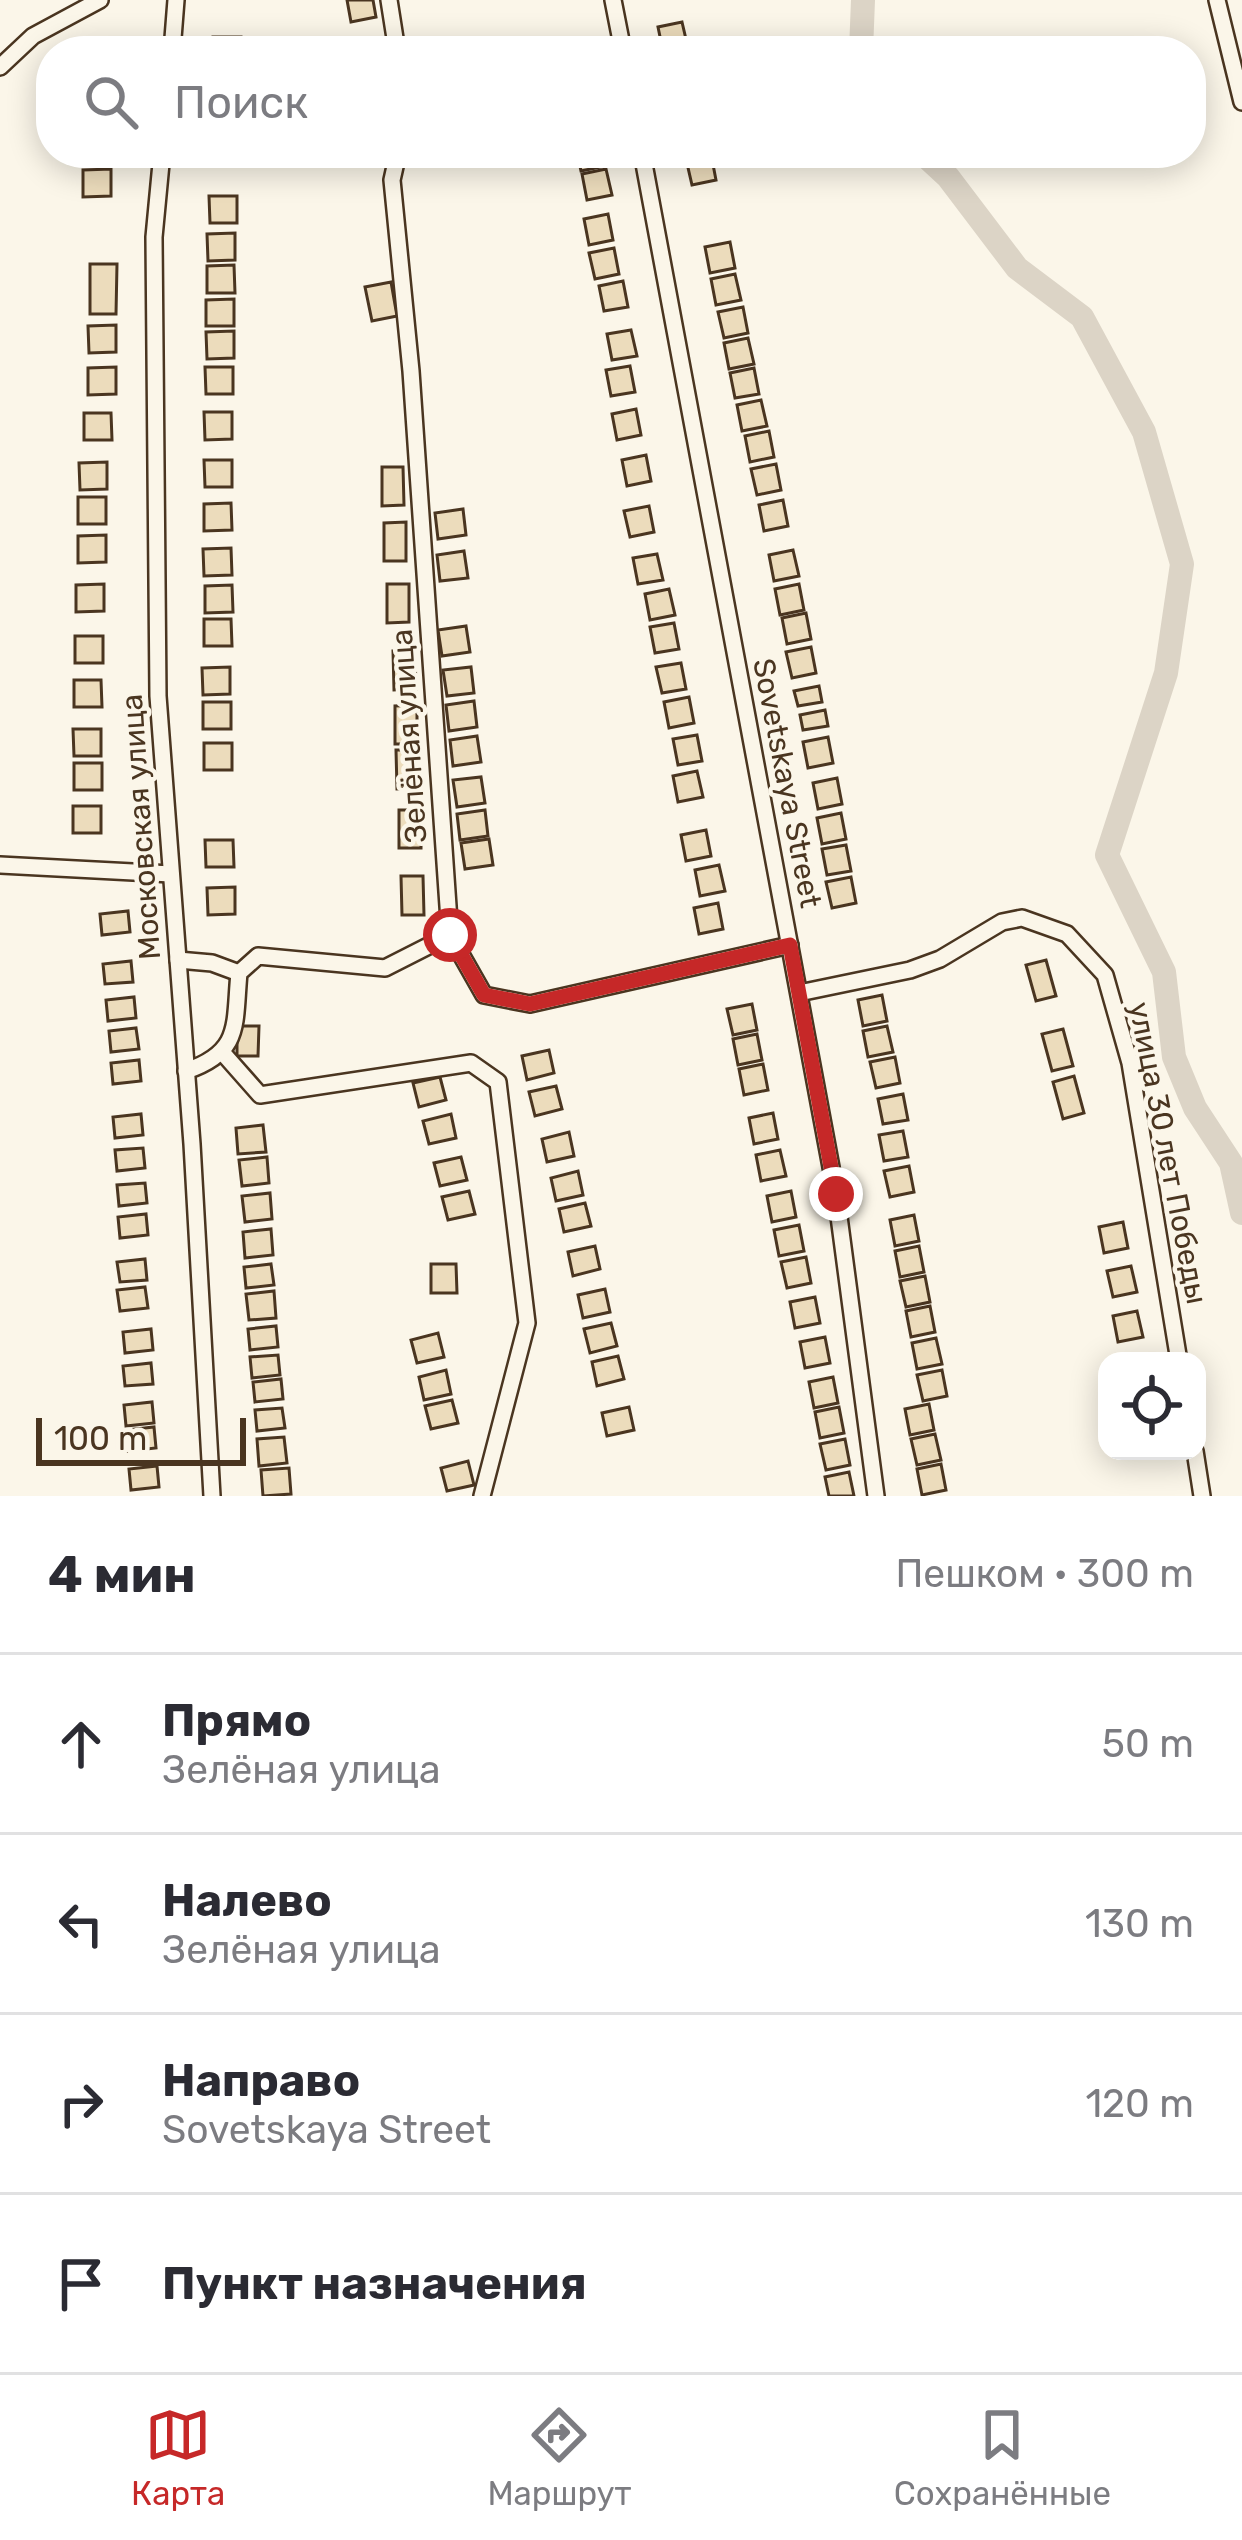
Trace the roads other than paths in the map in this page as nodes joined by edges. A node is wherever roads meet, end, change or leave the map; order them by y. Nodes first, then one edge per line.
1 (100, 0) edge
2 (176, 0) edge
3 (389, 0) edge
4 (614, 0) edge
5 (1217, 0) edge
6 (173, 36) edge
7 (395, 36) edge
8 (620, 36) edge
9 (0, 67) edge
10 (1242, 102) edge
11 (161, 168) edge
12 (395, 168) edge
13 (645, 168) edge
14 (0, 865) edge
15 (171, 874) junction
16 (450, 935) junction
17 (790, 945) junction
18 (178, 960) junction
19 (239, 973) junction
20 (799, 994) junction
21 (223, 1052) junction
22 (186, 1070) junction
23 (1178, 1352) edge
24 (1196, 1460) edge
25 (212, 1496) edge
26 (482, 1496) edge
27 (876, 1496) edge
28 (1202, 1496) edge

1 - 9 street
2 - 6 street
3 - 7 street
4 - 8 street
5 - 10 street
11 - 15 street, Московская улица
12 - 16 street, Зелёная улица
13 - 17 street, Sovetskaya Street
14 - 15 street
15 - 18 street, Московская улица
16 - 17 street, Зелёная улица
16 - 19 street
17 - 20 street, Sovetskaya Street
18 - 19 street
18 - 22 street, Московская улица
19 - 21 street
20 - 23 street, улица 30 лет Победы
20 - 27 street, Sovetskaya Street
21 - 22 street
21 - 26 street
22 - 25 street, Московская улица
24 - 28 street

